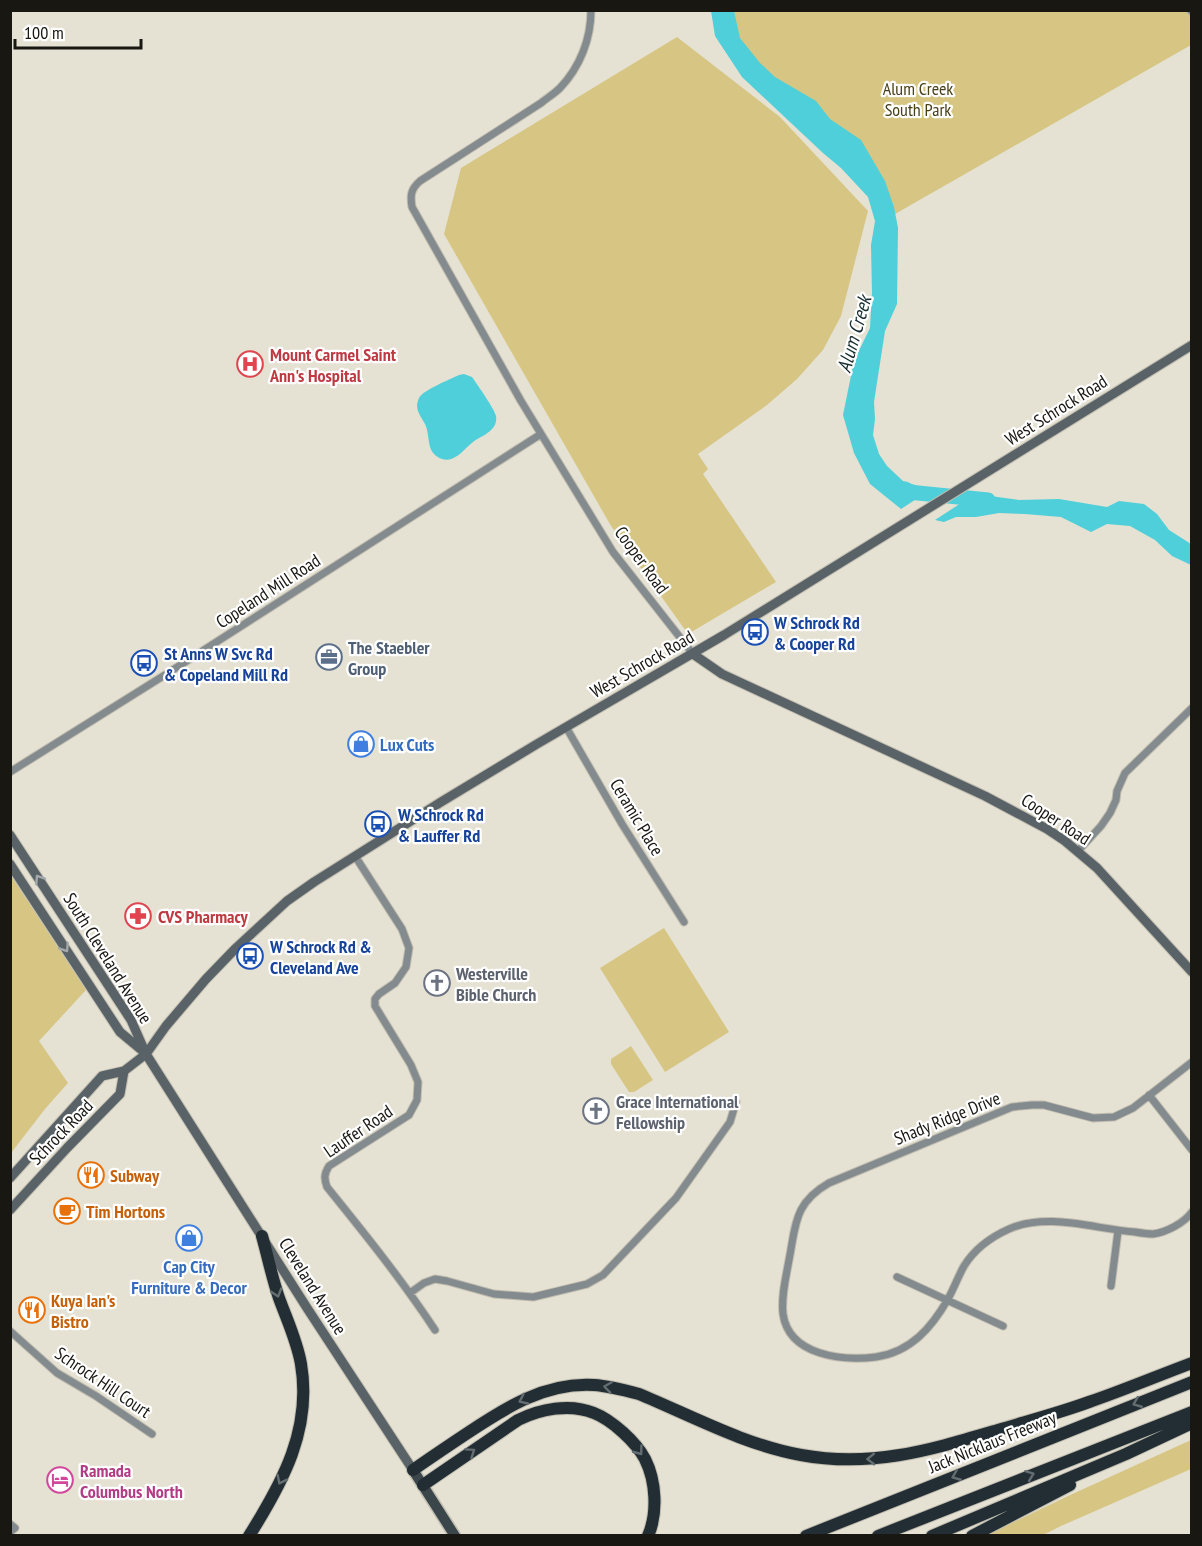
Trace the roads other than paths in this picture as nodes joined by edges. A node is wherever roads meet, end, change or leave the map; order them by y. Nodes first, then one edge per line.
1 (591, 10) edge
2 (1191, 345) edge
3 (541, 434) junction
4 (693, 654) junction
5 (1191, 708) edge
6 (566, 727) junction
7 (10, 772) edge
8 (10, 835) edge
9 (1078, 851) junction
10 (355, 856) junction
11 (10, 864) edge
12 (684, 922) dead end
13 (1191, 972) edge
14 (146, 1054) junction
15 (1191, 1062) edge
16 (124, 1071) junction
17 (1149, 1095) junction
18 (736, 1102) dead end
19 (1191, 1150) edge
20 (10, 1178) edge
21 (10, 1210) edge
22 (1190, 1216) edge
23 (1118, 1231) junction
24 (262, 1236) junction
25 (897, 1277) dead end
26 (1111, 1286) dead end
27 (410, 1293) junction
28 (947, 1300) junction
29 (1003, 1326) dead end
30 (435, 1330) dead end
31 (10, 1331) edge
32 (1191, 1364) edge
33 (1191, 1382) edge
34 (1191, 1412) edge
35 (1191, 1423) edge
36 (152, 1434) dead end
37 (1126, 1454) junction
38 (413, 1470) junction
39 (423, 1485) junction
40 (10, 1524) edge
41 (10, 1532) edge
42 (249, 1536) edge
43 (455, 1536) edge
44 (648, 1536) edge
45 (806, 1536) edge
46 (878, 1536) edge
47 (932, 1536) edge
48 (972, 1536) edge

1 - 3 street, Cooper Road
2 - 4 main road, West Schrock Road
3 - 4 street, Cooper Road
3 - 7 street, Copeland Mill Road
4 - 6 main road, West Schrock Road
4 - 9 main road, Cooper Road
5 - 9 street
6 - 10 main road, West Schrock Road
6 - 12 street, Ceramic Place
14 -> 8 main road, South Cleveland Avenue
9 - 13 main road, Cooper Road
10 - 14 main road, West Schrock Road
10 - 27 street, Lauffer Road
11 -> 14 main road, South Cleveland Avenue
14 - 16 main road, Schrock Road
14 - 24 main road, Cleveland Avenue
15 - 17 street, Shady Ridge Drive
16 - 20 main road, Schrock Road
16 - 21 main road, Schrock Road
17 - 19 street
17 - 28 street, Shady Ridge Drive
18 - 27 street
22 - 23 street, Shady Ridge Drive
23 - 26 street
23 - 28 street, Shady Ridge Drive
24 - 38 main road, Cleveland Avenue
24 -> 42 highway
25 - 28 street
27 - 30 street, Lauffer Road
28 - 29 street
31 - 36 street, Schrock Hill Court
32 -> 38 highway
33 -> 45 highway, Jack Nicklaus Freeway
46 -> 34 highway
35 - 37 highway
37 - 47 highway
37 - 48 highway
38 - 39 main road, Cleveland Avenue
39 - 43 main road, Cleveland Avenue
39 -> 44 highway
40 - 41 street

